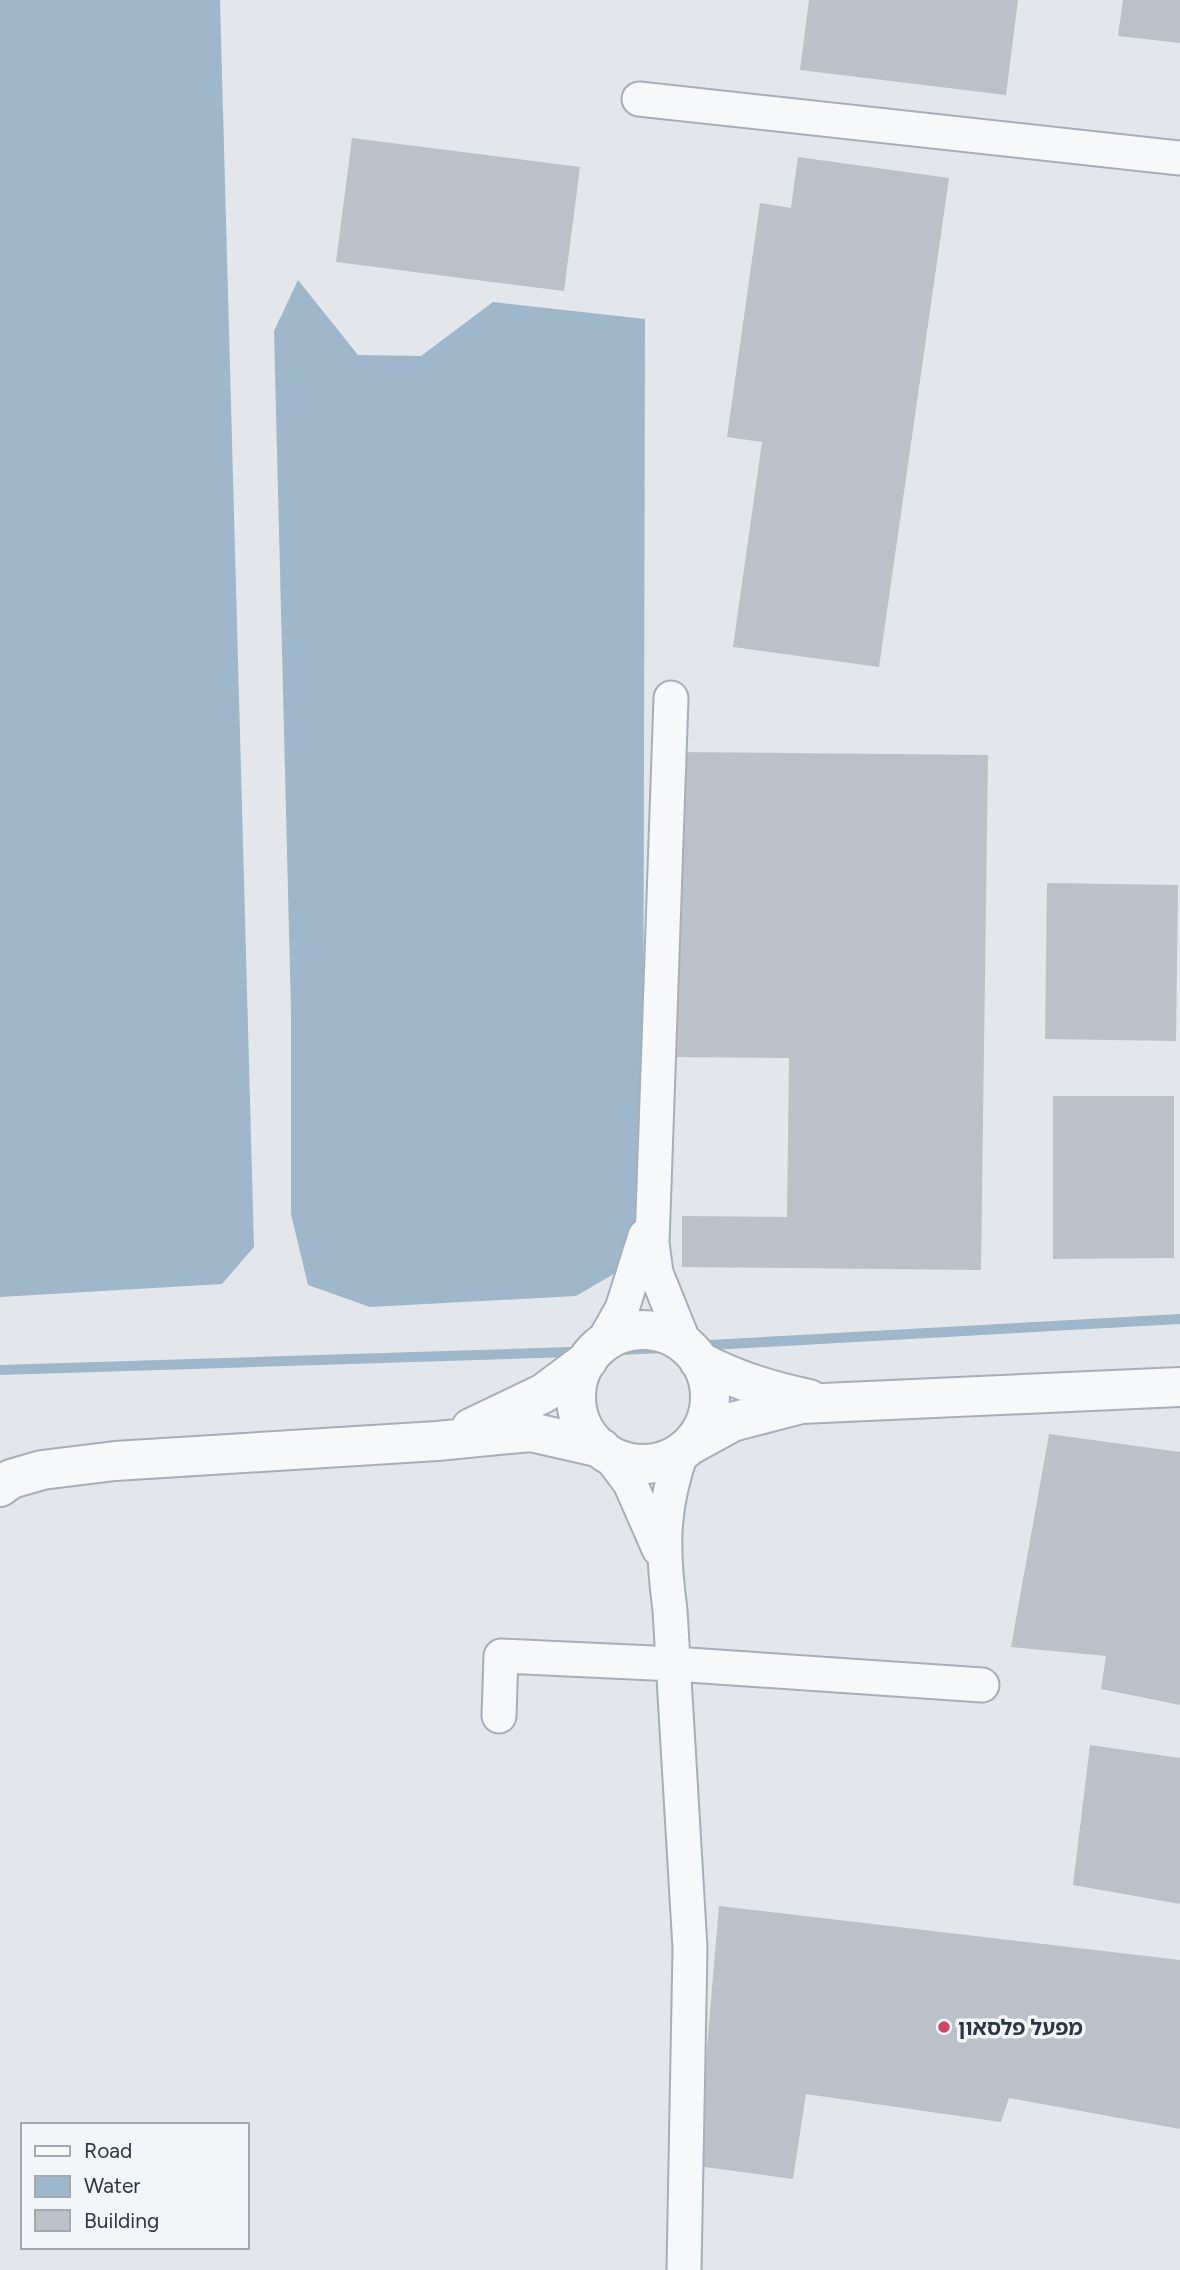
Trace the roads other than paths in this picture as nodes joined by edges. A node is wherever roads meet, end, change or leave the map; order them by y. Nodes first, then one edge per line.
1 (639, 99) dead end
2 (1180, 158) edge
3 (671, 698) dead end
4 (653, 1196) junction
5 (595, 1352) junction
6 (692, 1353) junction
7 (1180, 1387) edge
8 (839, 1401) junction
9 (437, 1441) junction
10 (687, 1448) junction
11 (605, 1452) junction
12 (0, 1487) edge
13 (663, 1561) junction
14 (674, 1664) junction
15 (982, 1685) dead end
16 (499, 1716) dead end
17 (684, 2270) edge

1 - 2 street
3 - 4 street
4 - 5 street
4 - 6 street
5 - 6 street
5 - 9 street
5 - 11 street
6 - 8 street
6 - 10 street
7 - 8 street
8 - 10 street
9 - 11 street
9 - 12 street
10 - 11 street
10 - 13 street
11 - 13 street
13 - 14 street
14 - 15 street
14 - 16 street
14 - 17 street

